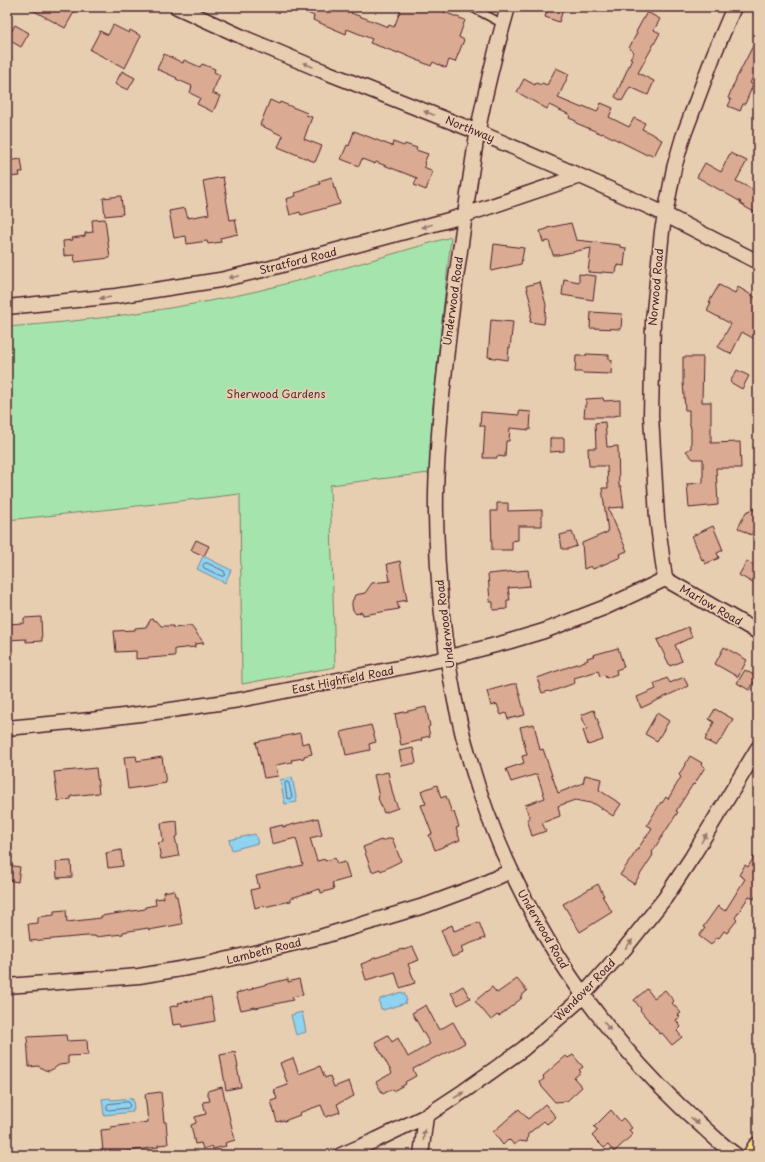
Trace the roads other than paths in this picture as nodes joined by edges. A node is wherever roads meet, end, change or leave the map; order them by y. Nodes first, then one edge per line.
1 (177, 7) edge
2 (471, 7) edge
3 (508, 7) edge
4 (734, 7) edge
5 (503, 24) junction
6 (478, 132) junction
7 (580, 176) junction
8 (664, 214) junction
9 (464, 215) junction
10 (758, 262) edge
11 (7, 307) edge
12 (665, 579) junction
13 (758, 632) edge
14 (448, 658) junction
15 (7, 728) edge
16 (758, 748) edge
17 (511, 871) junction
18 (7, 986) edge
19 (583, 995) junction
20 (426, 1116) junction
21 (758, 1148) edge
22 (341, 1155) edge
23 (421, 1155) edge
24 (736, 1155) edge
25 (754, 1155) edge

6 -> 1 street, Northway
2 - 5 lane
3 - 5 street, Underwood Road
4 - 8 street, Norwood Road
5 - 6 street, Underwood Road
6 - 7 street, Northway
6 - 9 street, Underwood Road
7 - 8 street, Northway
7 - 9 street, Stratford Road
8 - 10 street, Northway
8 - 12 street, Norwood Road
9 -> 11 street, Stratford Road
9 - 14 street, Underwood Road
12 - 13 street, Marlow Road
12 - 14 street, East Highfield Road
14 - 15 street, East Highfield Road
14 - 17 street, Underwood Road
19 -> 16 street, Wendover Road
17 - 18 street, Lambeth Road
17 - 19 street, Underwood Road
20 -> 19 street, Wendover Road
19 -> 24 street, Underwood Road
20 - 22 street, Wendover Road
23 -> 20 street
21 - 25 main road

